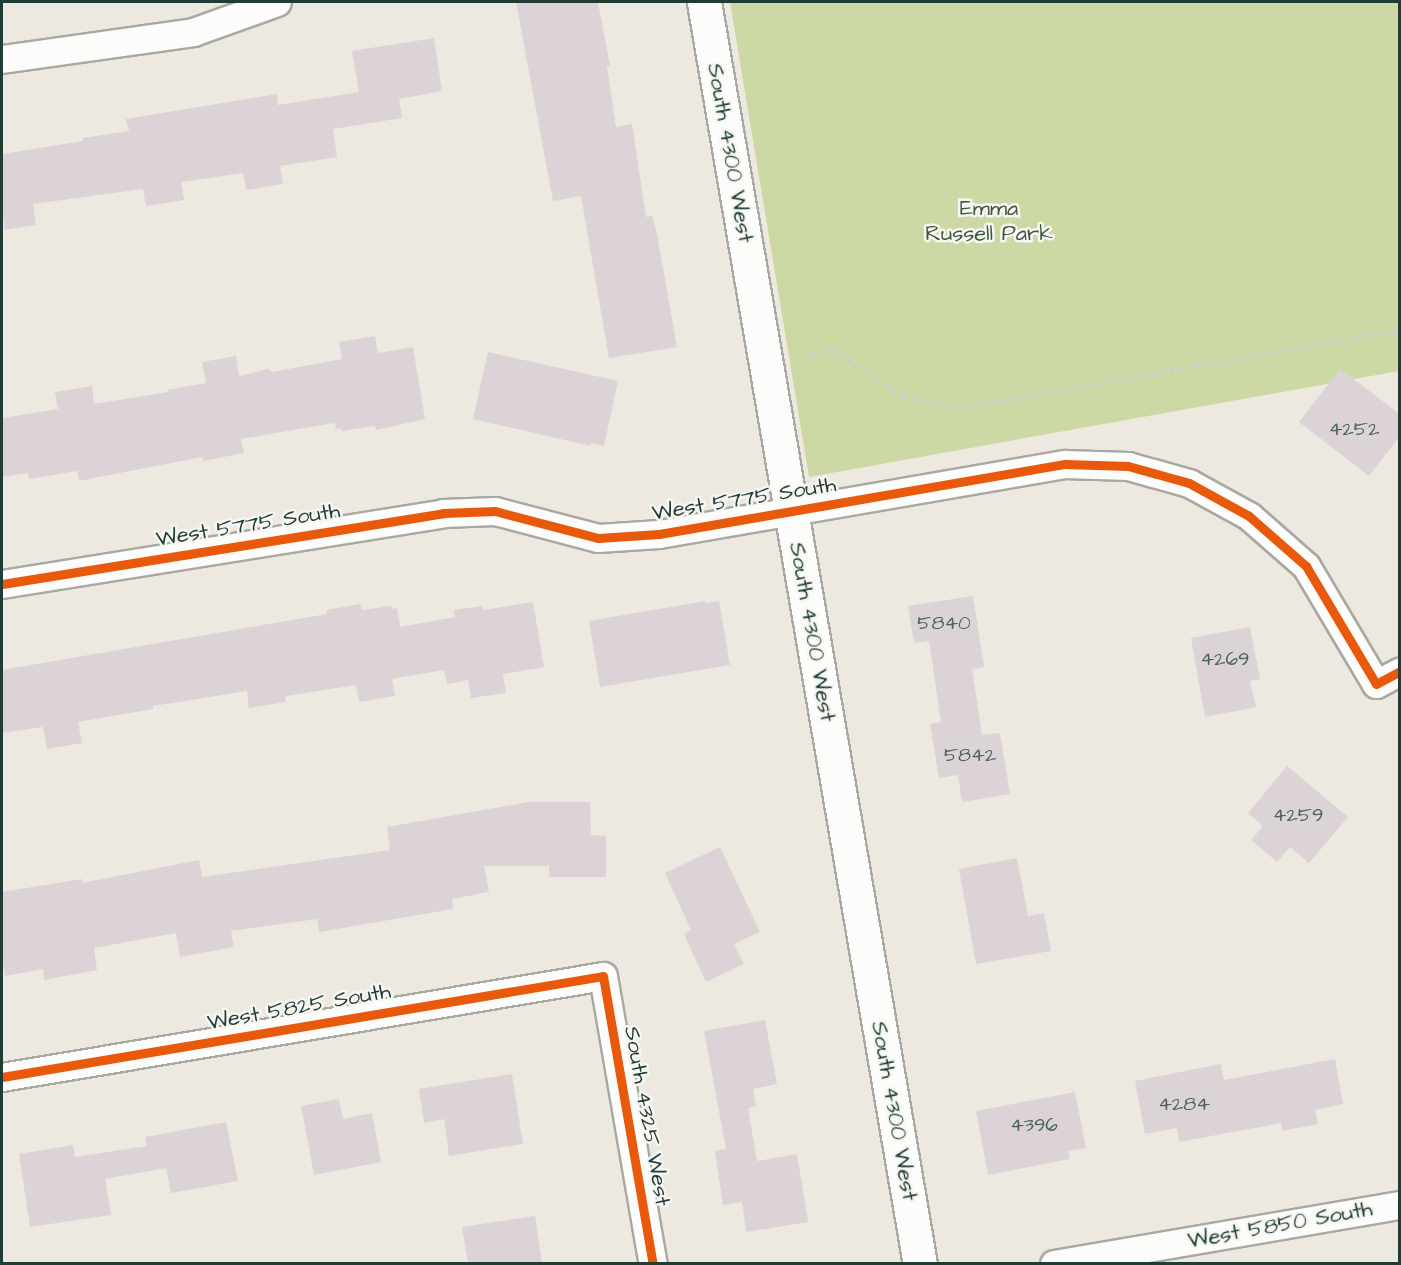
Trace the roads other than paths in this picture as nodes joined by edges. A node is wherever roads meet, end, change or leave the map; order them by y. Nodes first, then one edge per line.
1 (277, 2) edge
2 (704, 2) edge
3 (2, 59) edge
4 (791, 512) junction
5 (2, 584) edge
6 (1400, 671) edge
7 (603, 975) joint
8 (2, 1077) edge
9 (1400, 1205) edge
10 (653, 1263) edge
11 (920, 1263) edge
12 (1054, 1263) edge

1 - 3 street
2 - 4 main road, South 4300 West
4 - 5 street, West 5775 South
4 - 6 street, West 5775 South
4 - 11 main road, South 4300 West
7 - 8 street, West 5825 South
7 - 10 street, South 4325 West
9 - 12 street, West 5850 South

